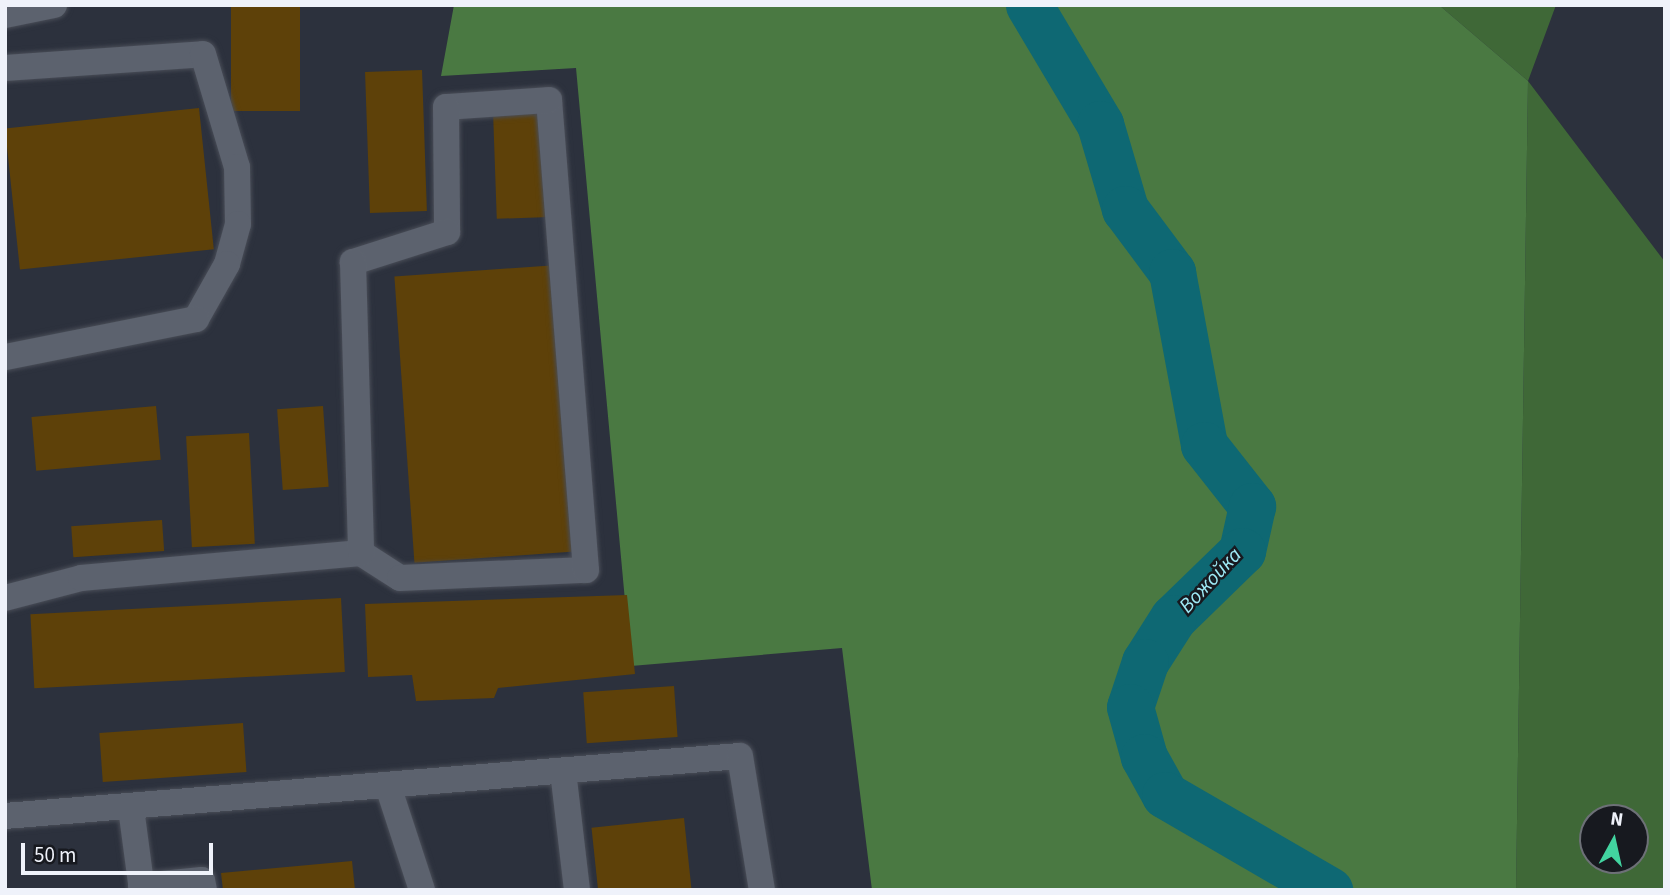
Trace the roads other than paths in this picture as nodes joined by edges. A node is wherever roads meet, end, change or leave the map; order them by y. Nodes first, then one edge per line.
1 (54, 5) edge
2 (5, 15) edge
3 (5, 68) edge
4 (5, 356) edge
5 (361, 553) junction
6 (5, 598) edge
7 (564, 771) junction
8 (388, 786) junction
9 (131, 808) junction
10 (5, 816) edge
11 (141, 888) edge
12 (204, 890) edge
13 (422, 890) edge
14 (577, 890) edge
15 (762, 890) edge

1 - 2 lane
3 - 4 lane
5 - 5 lane
5 - 6 lane
7 - 8 lane
7 - 14 lane
7 - 15 lane
8 - 9 lane
8 - 13 lane
9 - 10 lane
9 - 11 lane
11 - 12 lane

